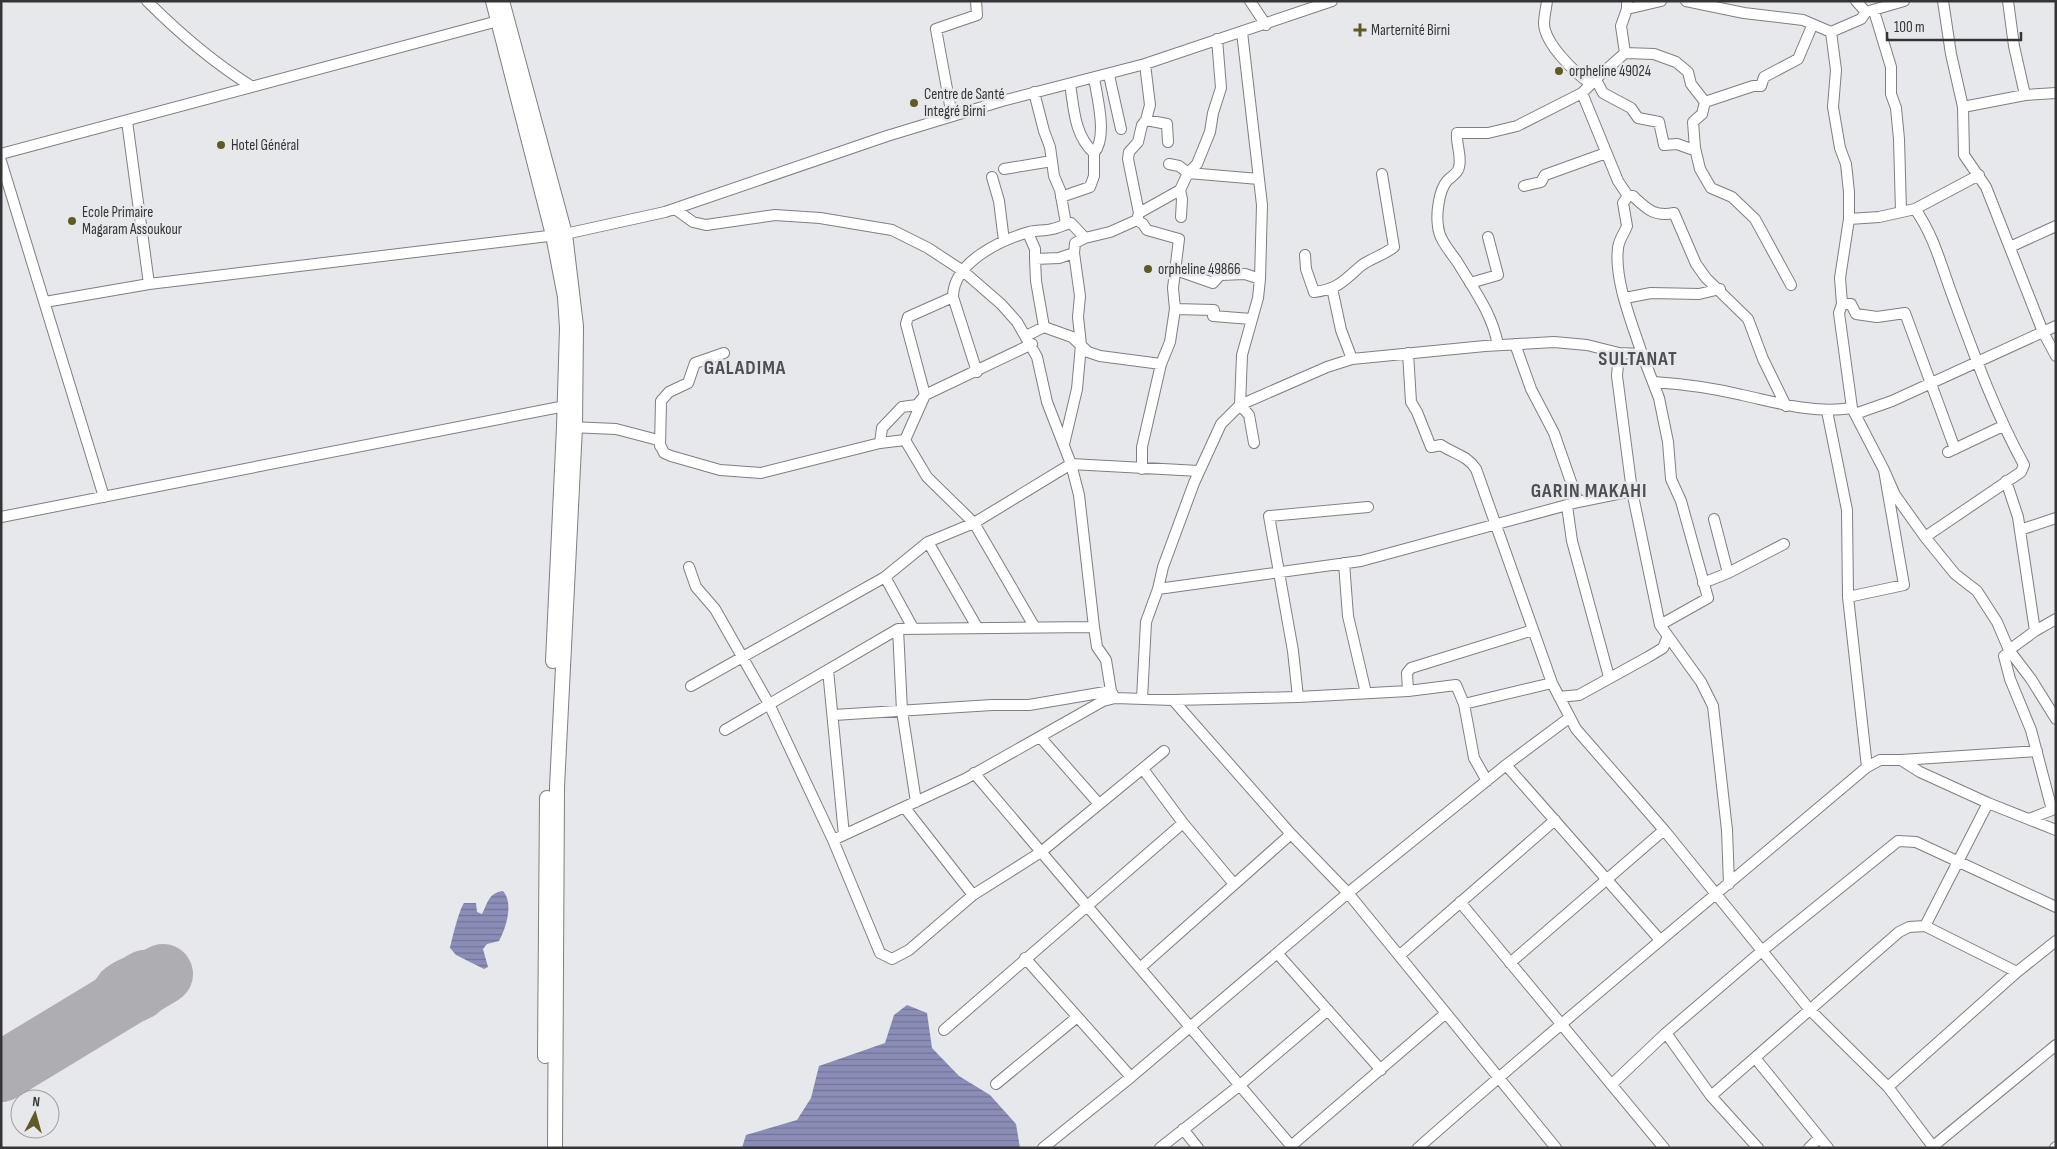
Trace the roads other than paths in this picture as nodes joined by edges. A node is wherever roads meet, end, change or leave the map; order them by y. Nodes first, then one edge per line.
1 (147, 1) edge
2 (493, 1) edge
3 (502, 1) edge
4 (976, 1) edge
5 (1250, 1) edge
6 (1332, 1) edge
7 (1547, 1) edge
8 (1661, 1) edge
9 (1686, 1) edge
10 (1856, 1) edge
11 (1904, 1) edge
12 (1943, 1) edge
13 (2008, 1) edge
14 (1627, 5) edge
15 (1870, 12) junction
16 (498, 21) junction
17 (1266, 24) junction
18 (1812, 26) junction
19 (1242, 32) junction
20 (1831, 32) junction
21 (1217, 39) junction
22 (1625, 53) junction
23 (1146, 64) junction
24 (1109, 75) junction
25 (1094, 78) junction
26 (1593, 81) junction
27 (1070, 84) junction
28 (251, 86) junction
29 (1034, 92) junction
30 (1582, 93) junction
31 (2056, 93) edge
32 (2025, 95) junction
33 (1705, 102) junction
34 (1963, 107) junction
35 (952, 116) junction
36 (1146, 120) junction
37 (127, 121) junction
38 (1121, 129) dead end
39 (1168, 142) dead end
40 (1695, 148) junction
41 (1094, 153) junction
42 (1606, 153) junction
43 (1, 154) edge
44 (1, 160) edge
45 (1052, 161) junction
46 (1170, 164) dead end
47 (1004, 169) dead end
48 (1188, 174) junction
49 (1382, 174) dead end
50 (1979, 175) junction
51 (992, 177) dead end
52 (1260, 179) junction
53 (1524, 186) dead end
54 (1180, 190) junction
55 (1628, 196) junction
56 (1061, 197) junction
57 (675, 209) junction
58 (1915, 209) junction
59 (1901, 212) junction
60 (1138, 217) junction
61 (1181, 217) dead end
62 (1849, 219) junction
63 (1066, 224) junction
64 (2056, 226) edge
65 (1028, 233) junction
66 (559, 234) junction
67 (1488, 237) dead end
68 (1085, 238) junction
69 (1004, 241) junction
70 (2010, 247) junction
71 (1074, 253) junction
72 (1304, 255) dead end
73 (1036, 259) junction
74 (1176, 270) junction
75 (963, 271) junction
76 (1260, 279) junction
77 (1470, 283) junction
78 (149, 284) junction
79 (1791, 285) dead end
80 (1332, 288) junction
81 (1720, 289) junction
82 (954, 297) junction
83 (1625, 298) junction
84 (45, 302) junction
85 (1842, 304) junction
86 (1175, 309) junction
87 (1252, 319) junction
88 (2056, 326) edge
89 (1044, 327) junction
90 (2043, 332) junction
91 (1029, 340) junction
92 (1515, 344) junction
93 (1081, 345) junction
94 (1498, 345) junction
95 (724, 353) dead end
96 (1408, 353) junction
97 (1619, 353) junction
98 (1642, 354) junction
99 (2056, 356) edge
100 (1352, 359) junction
101 (1978, 363) junction
102 (1161, 364) junction
103 (977, 372) junction
104 (1654, 382) junction
105 (1931, 383) junction
106 (571, 384) junction
107 (925, 396) junction
108 (1240, 405) junction
109 (564, 406) junction
110 (1786, 406) junction
111 (1828, 411) junction
112 (1853, 411) junction
113 (2003, 426) junction
114 (569, 427) junction
115 (905, 440) junction
116 (880, 443) junction
117 (1254, 443) dead end
118 (1064, 444) junction
119 (660, 446) junction
120 (1071, 464) junction
121 (1142, 469) junction
122 (1884, 470) junction
123 (1199, 472) junction
124 (2006, 481) junction
125 (1632, 490) junction
126 (104, 497) junction
127 (1578, 502) junction
128 (1566, 506) junction
129 (1368, 507) dead end
130 (1, 517) edge
131 (1714, 518) dead end
132 (2056, 518) edge
133 (974, 523) junction
134 (1497, 526) junction
135 (2020, 530) junction
136 (1925, 537) junction
137 (928, 542) junction
138 (1784, 544) dead end
139 (1344, 563) junction
140 (689, 567) dead end
141 (1278, 572) junction
142 (1728, 573) junction
143 (885, 577) junction
144 (1703, 583) junction
145 (1158, 589) junction
146 (1848, 597) junction
147 (2056, 619) edge
148 (1660, 625) junction
149 (1034, 626) junction
150 (976, 627) junction
151 (1094, 627) junction
152 (913, 628) junction
153 (898, 629) junction
154 (1533, 630) junction
155 (2035, 631) junction
156 (1668, 636) junction
157 (2010, 651) junction
158 (741, 656) junction
159 (828, 670) junction
160 (1609, 677) junction
161 (1552, 683) junction
162 (691, 686) dead end
163 (1408, 691) junction
164 (1366, 693) junction
165 (1113, 695) junction
166 (1559, 697) junction
167 (1298, 698) junction
168 (1142, 699) junction
169 (1172, 700) junction
170 (769, 704) junction
171 (1464, 704) junction
172 (902, 711) junction
173 (834, 715) junction
174 (1569, 718) junction
175 (2056, 719) edge
176 (725, 730) dead end
177 (1040, 736) junction
178 (1164, 751) dead end
179 (2038, 751) junction
180 (1901, 760) junction
181 (1506, 765) junction
182 (1867, 767) junction
183 (1143, 769) junction
184 (974, 773) junction
185 (1487, 781) junction
186 (916, 802) junction
187 (1988, 803) junction
188 (1099, 804) junction
189 (906, 808) junction
190 (2054, 809) edge
191 (2029, 819) junction
192 (1555, 820) junction
193 (1183, 823) junction
194 (1664, 830) junction
195 (2056, 830) edge
196 (1291, 834) junction
197 (844, 835) junction
198 (833, 840) junction
199 (1041, 852) junction
200 (1960, 862) junction
201 (1609, 880) junction
202 (1234, 884) junction
203 (1729, 884) junction
204 (1348, 894) junction
205 (973, 895) junction
206 (1717, 895) junction
207 (1460, 902) junction
208 (1086, 905) junction
209 (2056, 907) edge
210 (1925, 926) junction
211 (1660, 940) junction
212 (2056, 942) edge
213 (1762, 950) junction
214 (1277, 953) junction
215 (1400, 955) junction
216 (1025, 958) junction
217 (1510, 963) junction
218 (1140, 968) junction
219 (2017, 972) junction
220 (1328, 1010) junction
221 (1810, 1010) junction
222 (1446, 1013) junction
223 (1076, 1018) junction
224 (1561, 1024) junction
225 (1189, 1026) junction
226 (944, 1030) dead end
227 (1666, 1033) junction
228 (2056, 1045) edge
229 (1756, 1059) junction
230 (1380, 1070) junction
231 (1131, 1077) junction
232 (1498, 1077) junction
233 (996, 1084) dead end
234 (1612, 1084) junction
235 (1240, 1086) junction
236 (1888, 1086) junction
237 (1711, 1096) junction
238 (1183, 1129) junction
239 (1819, 1138) junction
240 (1659, 1146) edge
241 (1292, 1147) edge
242 (1932, 1147) edge
243 (546, 1148) edge
244 (555, 1148) edge
245 (1043, 1148) edge
246 (1160, 1148) edge
247 (1198, 1148) edge
248 (1418, 1148) edge
249 (1556, 1148) edge
250 (1758, 1148) edge
251 (1809, 1148) edge
252 (1828, 1148) edge

1 - 28 street
2 - 16 highway
3 - 66 highway
4 - 35 street
5 - 17 street
6 - 17 street
7 - 26 street
8 - 14 street
9 - 18 street
10 - 15 street
11 - 15 street
12 - 34 street
13 - 32 street
14 - 22 street
15 - 20 street
15 - 59 street
16 - 28 street
16 - 66 highway
17 - 19 street
18 - 20 street
18 - 33 street
19 - 21 street
19 - 52 street
20 - 62 street
21 - 23 street
21 - 48 street
22 - 26 street
22 - 33 street
23 - 24 street
23 - 36 street
24 - 25 street
24 - 38 street
25 - 27 street
25 - 41 street
26 - 30 street
26 - 40 street
27 - 29 street
27 - 41 street
28 - 37 street
29 - 35 street
29 - 45 street
30 - 42 street
30 - 77 street
31 - 32 street
32 - 34 street
33 - 40 street
34 - 50 street
35 - 57 street
36 - 39 street
36 - 60 street
37 - 43 street
37 - 78 street
40 - 79 street
41 - 56 street
42 - 53 street
42 - 55 street
44 - 84 street
45 - 47 street
45 - 56 street
46 - 48 street
48 - 52 street
48 - 54 street
49 - 80 street
50 - 58 street
50 - 70 street
51 - 69 street
52 - 76 street
54 - 60 street
54 - 61 street
55 - 81 street
55 - 83 street
56 - 63 street
57 - 66 street
57 - 75 street
58 - 59 street
58 - 101 street
59 - 62 street
60 - 68 street
60 - 74 street
62 - 85 street
63 - 65 street
63 - 68 street
64 - 70 street
65 - 69 street
65 - 73 street
66 - 78 street
66 - 106 highway
67 - 77 street
68 - 71 street
69 - 75 street
70 - 90 street
71 - 73 street
71 - 93 street
72 - 80 street
73 - 89 street
74 - 76 street
74 - 86 street
75 - 82 street
75 - 91 street
76 - 87 street
77 - 94 street
78 - 84 street
80 - 100 street
81 - 83 street
81 - 110 street
82 - 103 street
82 - 107 street
83 - 98 street
84 - 126 street
85 - 105 street
85 - 112 street
86 - 87 street
86 - 102 street
87 - 108 street
88 - 90 street
89 - 91 street
89 - 93 street
90 - 99 street
90 - 101 street
91 - 103 street
91 - 118 street
92 - 94 street
92 - 97 street
92 - 127 street
93 - 102 street
93 - 118 street
94 - 96 street
95 - 119 street
96 - 100 street
96 - 134 street
97 - 98 street
97 - 125 street
98 - 104 street
100 - 108 street
101 - 105 street
101 - 113 street
102 - 121 street
103 - 107 street
104 - 110 street
104 - 144 street
105 - 112 street
105 - 113 street
106 - 109 highway
106 - 114 highway
107 - 115 street
107 - 116 street
108 - 117 street
108 - 123 street
109 - 114 highway
109 - 126 street
110 - 111 street
111 - 112 street
111 - 146 street
112 - 122 street
113 - 124 street
114 - 119 street
114 - 243 highway
114 - 244 highway
115 - 116 street
115 - 133 street
116 - 119 street
118 - 120 street
120 - 121 street
120 - 133 street
120 - 151 street
121 - 123 street
122 - 136 street
122 - 146 street
123 - 145 street
124 - 135 street
124 - 136 street
125 - 127 street
125 - 148 street
126 - 130 street
127 - 128 street
128 - 134 street
128 - 160 street
129 - 141 street
131 - 142 street
132 - 135 street
133 - 137 street
133 - 149 street
134 - 139 street
134 - 154 street
135 - 155 street
136 - 157 street
137 - 143 street
137 - 150 street
138 - 142 street
139 - 141 street
139 - 164 street
140 - 158 street
141 - 145 street
141 - 167 street
142 - 144 street
143 - 152 street
143 - 158 street
144 - 148 street
145 - 168 street
146 - 182 street
147 - 155 street
148 - 156 street
149 - 150 street
149 - 151 street
150 - 152 street
151 - 165 street
152 - 153 street
153 - 159 street
153 - 172 street
154 - 161 street
154 - 163 street
155 - 157 street
156 - 160 street
156 - 203 street
157 - 175 street
157 - 179 street
158 - 162 street
158 - 170 street
159 - 170 street
159 - 173 street
160 - 166 street
161 - 166 street
161 - 171 street
163 - 164 street
163 - 171 street
164 - 167 street
165 - 168 street
165 - 172 street
165 - 177 street
166 - 174 street
167 - 169 street
168 - 169 street
169 - 196 street
170 - 176 street
170 - 198 street
171 - 185 street
172 - 173 street
172 - 186 street
173 - 197 street
174 - 181 street
174 - 194 street
177 - 184 street
177 - 188 street
178 - 183 street
179 - 180 street
179 - 190 street
180 - 182 street
180 - 187 street
181 - 185 street
181 - 192 street
182 - 203 street
183 - 188 street
183 - 193 street
184 - 186 street
184 - 199 street
185 - 204 street
186 - 189 street
187 - 191 street
187 - 200 street
188 - 199 street
189 - 197 street
189 - 205 street
190 - 191 street
191 - 195 street
192 - 201 street
192 - 207 street
193 - 202 street
193 - 208 street
194 - 201 street
194 - 206 street
196 - 202 street
196 - 204 street
197 - 198 street
198 - 205 street
199 - 205 street
199 - 208 street
200 - 209 street
200 - 210 street
200 - 213 street
201 - 211 street
201 - 217 street
202 - 218 street
203 - 206 street
204 - 214 street
204 - 215 street
206 - 211 street
206 - 213 street
207 - 215 street
207 - 217 street
208 - 216 street
208 - 218 street
210 - 219 street
210 - 221 street
211 - 224 street
212 - 219 street
213 - 221 street
213 - 227 street
214 - 220 street
214 - 225 street
215 - 222 street
216 - 223 street
216 - 226 street
217 - 224 street
218 - 225 street
219 - 236 street
220 - 230 street
220 - 235 street
221 - 229 street
221 - 236 street
222 - 230 street
222 - 232 street
223 - 231 street
223 - 233 street
224 - 232 street
224 - 234 street
225 - 231 street
225 - 235 street
227 - 234 street
227 - 237 street
228 - 242 street
229 - 237 street
229 - 239 street
230 - 241 street
231 - 245 street
232 - 248 street
232 - 249 street
234 - 240 street
235 - 238 street
235 - 241 street
236 - 242 street
237 - 250 street
238 - 246 street
238 - 247 street
239 - 251 street
239 - 252 street

